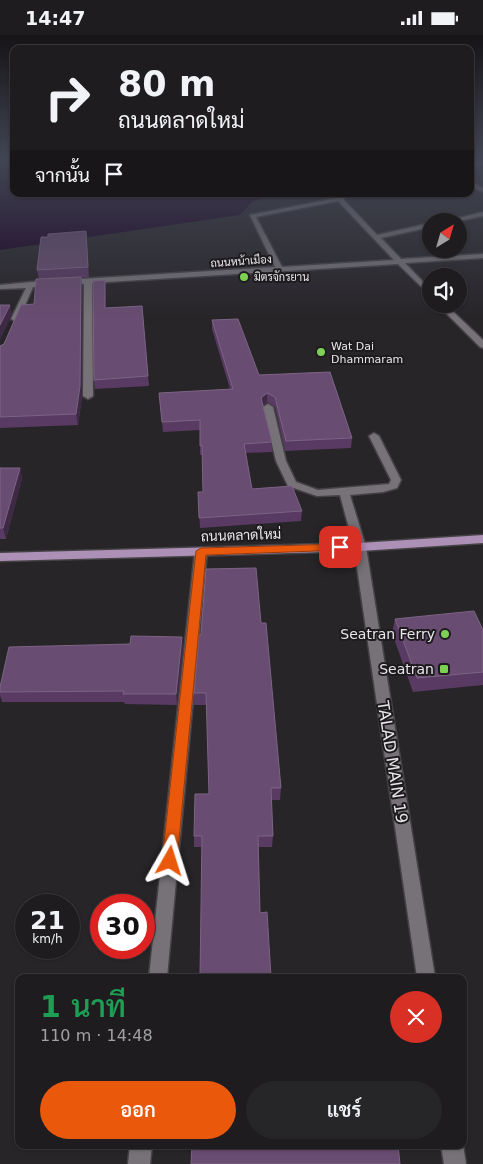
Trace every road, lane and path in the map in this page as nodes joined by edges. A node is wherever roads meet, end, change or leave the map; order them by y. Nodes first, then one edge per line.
1 (274, 212) edge
2 (351, 212) edge
3 (483, 214) edge
4 (468, 217) edge
5 (422, 227) edge
6 (376, 237) junction
7 (483, 256) edge
8 (399, 262) junction
9 (280, 269) junction
10 (88, 281) junction
11 (31, 284) junction
12 (422, 285) edge
13 (0, 287) edge
14 (450, 313) edge
15 (12, 327) edge
16 (483, 345) edge
17 (88, 396) dead end
18 (268, 407) edge
19 (374, 436) dead end
20 (344, 492) junction
21 (483, 539) edge
22 (360, 547) junction
23 (201, 551) junction
24 (0, 557) edge
25 (158, 974) edge
26 (426, 974) edge
27 (141, 1149) edge
28 (453, 1149) edge
29 (139, 1164) edge
30 (455, 1164) edge

1 - 9 street
2 - 6 street
3 - 4 street
5 - 6 street
6 - 8 street
7 - 8 street, ถนนหน้าเมือง
8 - 9 street, ถนนหน้าเมือง
8 - 12 street
9 - 10 street, ถนนหน้าเมือง
10 - 11 street, ถนนหน้าเมือง
10 - 17 street
11 - 13 street, ถนนหน้าเมือง
11 - 15 street
14 - 16 street
18 - 20 street
19 - 20 street
20 - 22 street, TALAD MAIN 19
21 - 22 main road, ถนนตลาดใหม่
22 - 23 main road, ถนนตลาดใหม่
22 - 26 street, TALAD MAIN 19
23 - 24 main road, ถนนตลาดใหม่
23 - 25 street
27 - 29 street
28 - 30 street

